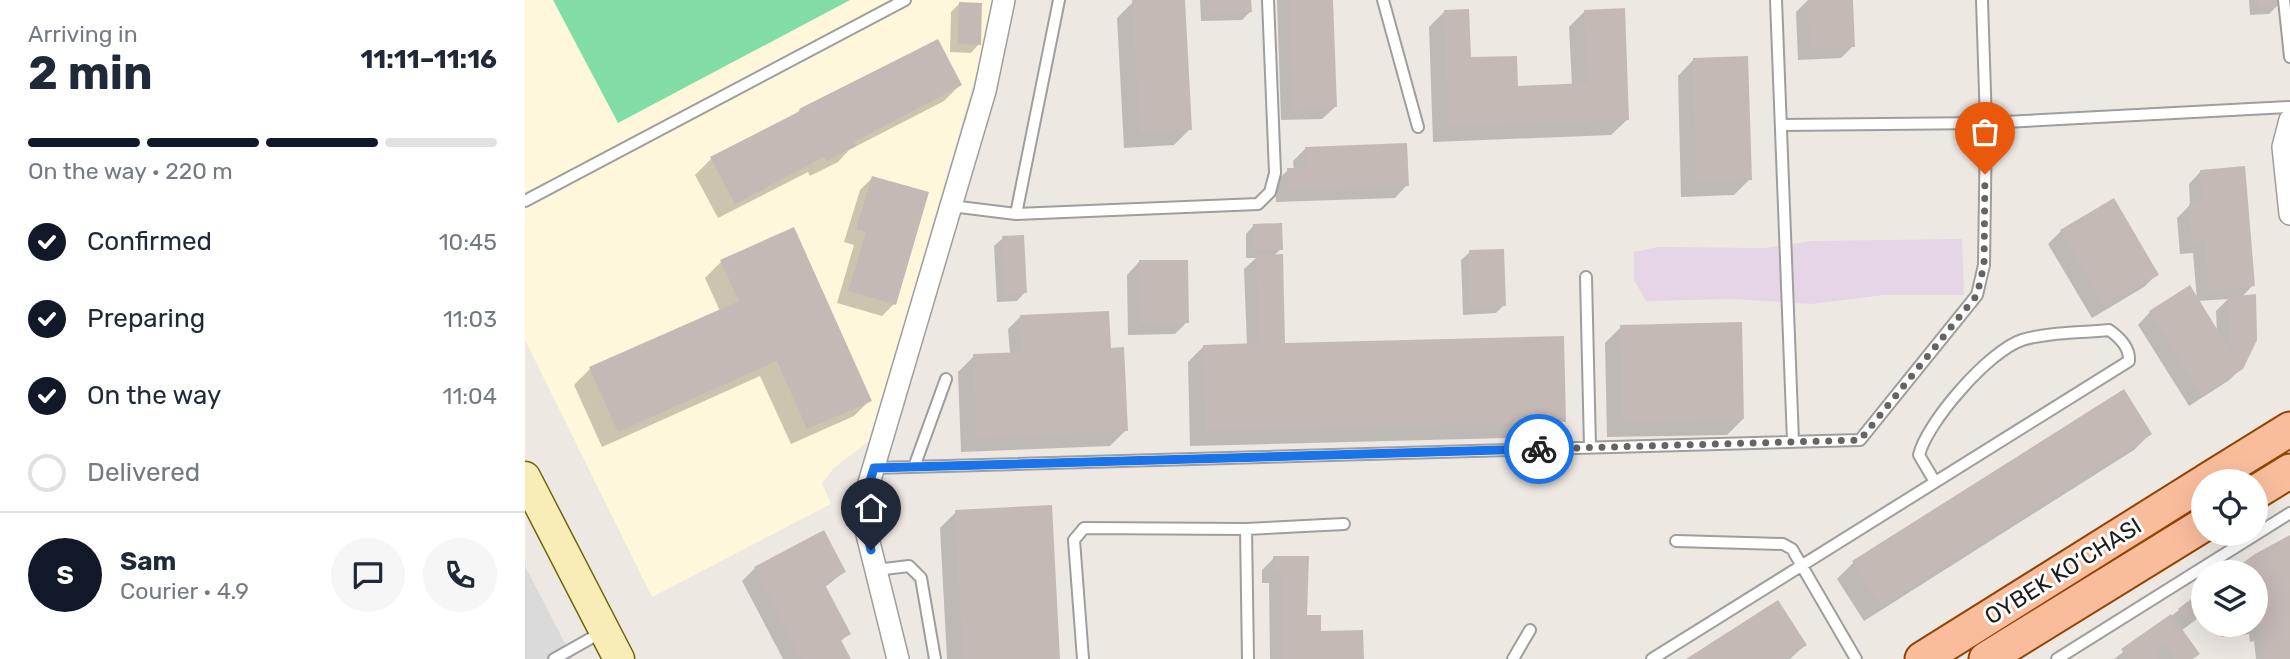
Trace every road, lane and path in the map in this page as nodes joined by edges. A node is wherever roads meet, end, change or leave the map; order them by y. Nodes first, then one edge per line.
1 (905, 0) edge
2 (1004, 0) edge
3 (1059, 0) edge
4 (1268, 0) edge
5 (1383, 0) edge
6 (1776, 0) edge
7 (1982, 0) edge
8 (2284, 0) edge
9 (2290, 57) edge
10 (2290, 107) edge
11 (2290, 120) edge
12 (1986, 123) junction
13 (1781, 125) junction
14 (1418, 127) dead end
15 (525, 201) edge
16 (951, 206) junction
17 (1016, 214) junction
18 (2290, 214) edge
19 (1586, 277) dead end
20 (946, 379) dead end
21 (2290, 429) edge
22 (1793, 442) junction
23 (1590, 447) junction
24 (914, 467) junction
25 (874, 468) junction
26 (2226, 469) edge
27 (2290, 471) edge
28 (525, 477) edge
29 (1935, 482) junction
30 (2268, 485) edge
31 (2191, 491) edge
32 (2290, 513) edge
33 (1344, 524) dead end
34 (1246, 529) junction
35 (2191, 532) edge
36 (1676, 541) dead end
37 (1801, 566) junction
38 (876, 570) junction
39 (1530, 630) dead end
40 (604, 631) junction
41 (554, 659) edge
42 (619, 659) edge
43 (898, 659) edge
44 (935, 659) edge
45 (1083, 659) edge
46 (1248, 659) edge
47 (1513, 659) edge
48 (1652, 659) edge
49 (1856, 659) edge
50 (1922, 659) edge
51 (1986, 659) edge
52 (2057, 659) edge

1 - 15 lane
2 - 16 street
3 - 17 lane
4 - 17 lane
5 - 14 lane
6 - 13 lane
7 - 12 lane
8 - 9 lane
10 - 12 lane
11 - 18 street
12 - 13 lane
12 - 22 lane
13 - 22 lane
16 - 17 lane
16 - 25 street
19 - 23 lane
20 - 24 lane
21 - 26 main road, OYBEK KO‘CHASI
22 - 23 lane
23 - 24 lane
24 - 25 lane
25 - 38 street
27 - 30 main road
28 - 40 main road
29 - 29 lane
29 - 37 lane
31 - 50 main road, OYBEK KO‘CHASI
32 - 52 lane
33 - 34 lane
34 - 45 lane
34 - 46 lane
35 - 51 main road, OYBEK KO‘CHASI
36 - 37 lane
37 - 48 lane
37 - 49 lane
38 - 43 street
38 - 44 lane
39 - 47 lane
40 - 41 lane
40 - 42 main road

